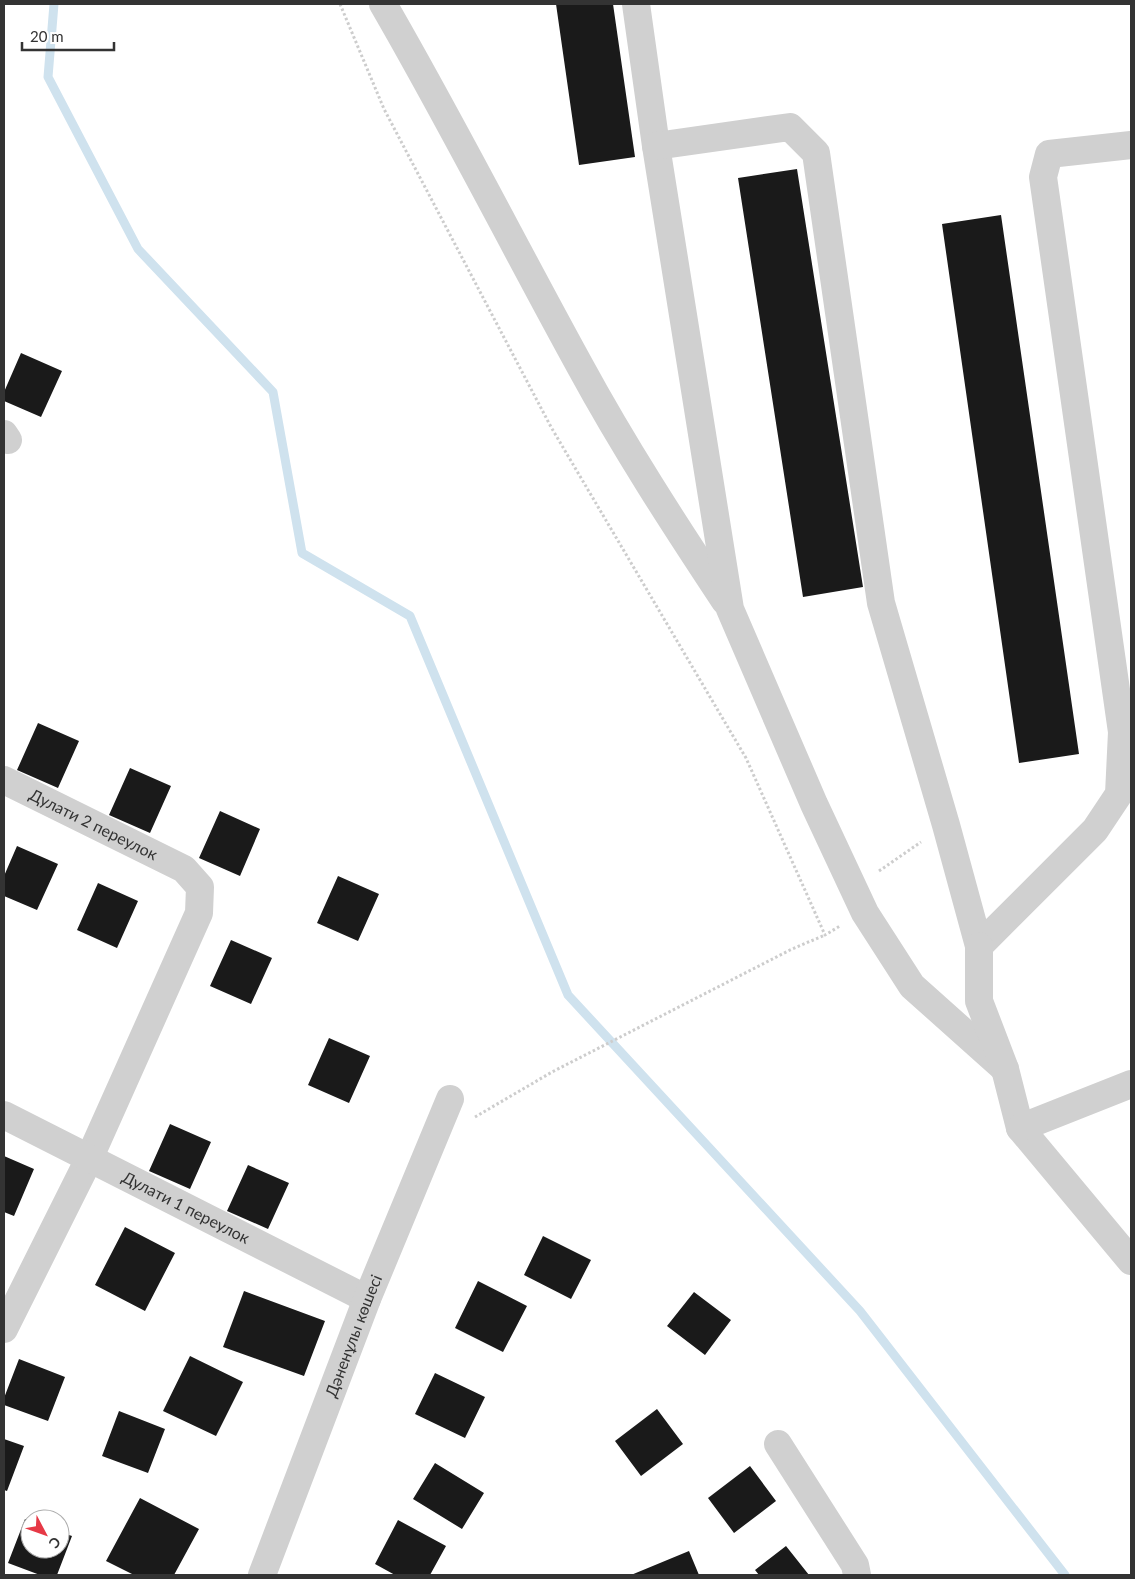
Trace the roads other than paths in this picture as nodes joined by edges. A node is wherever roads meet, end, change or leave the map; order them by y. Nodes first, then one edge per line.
1 (383, 4) edge
2 (636, 4) edge
3 (1131, 145) edge
4 (656, 146) junction
5 (730, 609) junction
6 (4, 780) edge
7 (979, 946) junction
8 (1005, 1069) junction
9 (1131, 1084) edge
10 (450, 1099) dead end
11 (4, 1116) edge
12 (1020, 1128) junction
13 (89, 1159) junction
14 (1131, 1261) edge
15 (367, 1299) junction
16 (4, 1329) edge
17 (778, 1444) dead end
18 (262, 1575) edge
19 (857, 1575) edge

1 - 5 street
2 - 4 street
3 - 7 street
4 - 5 street
4 - 7 street
5 - 8 street
6 - 13 street, Дулати 2 переулок
7 - 8 street
8 - 12 street
9 - 12 street
10 - 15 street, Дәненұлы көшесі
11 - 13 street, Дулати 1 переулок
12 - 14 street
13 - 15 street, Дулати 1 переулок
13 - 16 street
15 - 18 street, Дәненұлы көшесі
17 - 19 street

